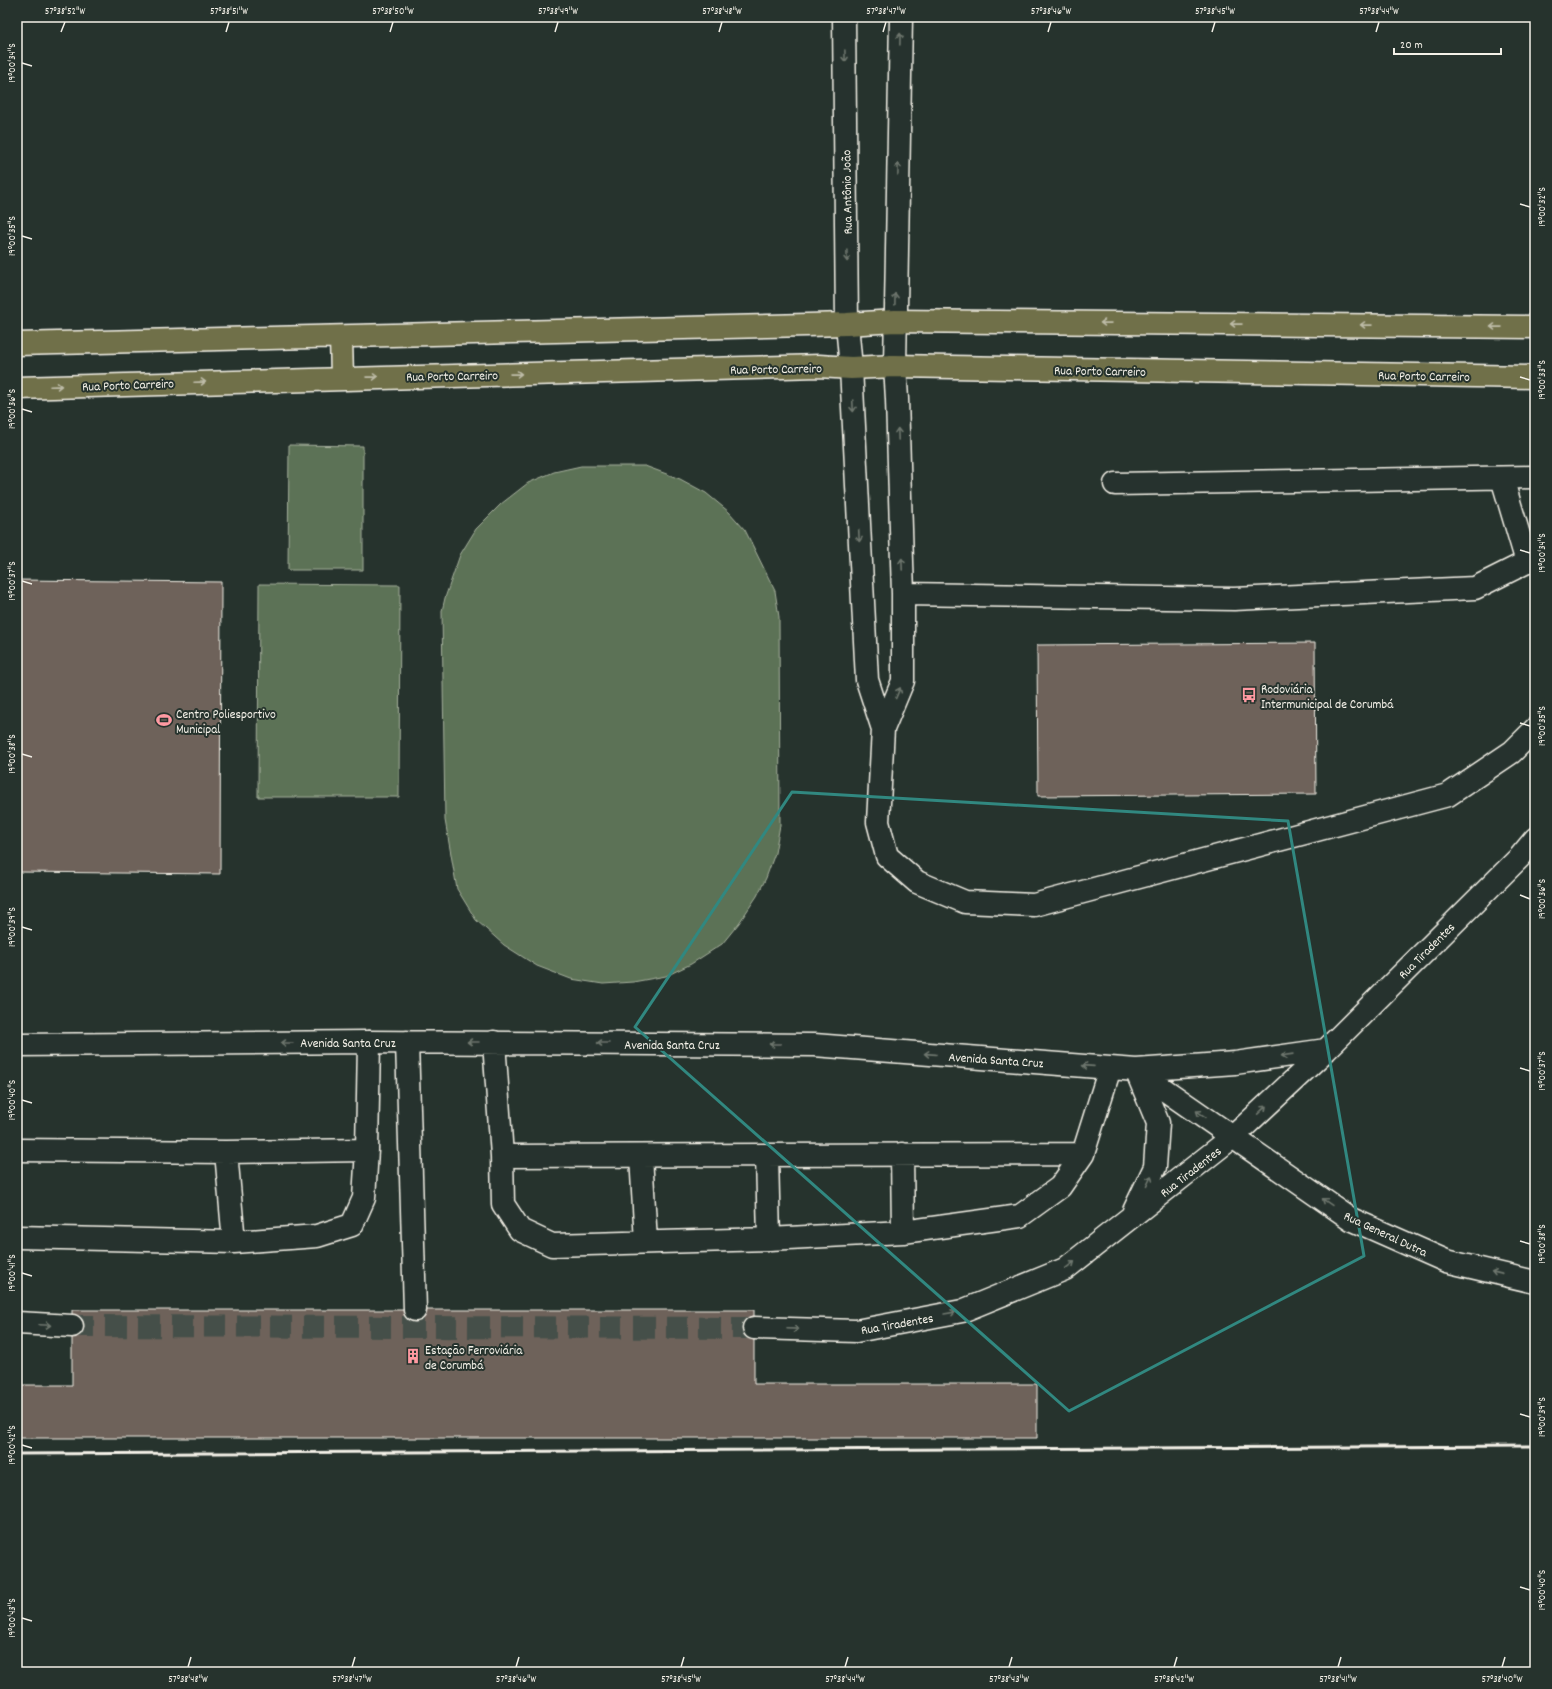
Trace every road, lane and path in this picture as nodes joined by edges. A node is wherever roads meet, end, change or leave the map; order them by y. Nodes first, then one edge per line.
1 (844, 17) edge
2 (901, 17) edge
3 (894, 321) junction
4 (847, 324) junction
5 (1535, 327) edge
6 (341, 337) junction
7 (17, 344) edge
8 (895, 366) junction
9 (851, 368) junction
10 (1535, 377) edge
11 (342, 378) junction
12 (17, 388) edge
13 (1535, 477) edge
14 (1502, 478) junction
15 (1115, 484) dead end
16 (1531, 558) edge
17 (903, 594) junction
18 (882, 729) junction
19 (1535, 729) edge
20 (1535, 839) edge
21 (368, 1042) junction
22 (407, 1042) junction
23 (494, 1042) junction
24 (17, 1045) edge
25 (1326, 1050) junction
26 (1110, 1068) junction
27 (1136, 1070) junction
28 (1234, 1136) junction
29 (17, 1150) edge
30 (367, 1150) junction
31 (226, 1152) junction
32 (902, 1154) junction
33 (1083, 1154) junction
34 (767, 1155) junction
35 (502, 1156) junction
36 (641, 1156) junction
37 (1132, 1216) junction
38 (903, 1232) junction
39 (17, 1237) edge
40 (769, 1239) junction
41 (234, 1242) junction
42 (646, 1242) junction
43 (1535, 1282) edge
44 (415, 1310) dead end
45 (17, 1323) edge
46 (72, 1326) tunnel mouth
47 (754, 1328) tunnel mouth

1 -> 4 street, Rua Antônio João
3 -> 2 street
3 - 4 main road
5 -> 3 main road
3 - 8 street
4 - 6 main road
4 - 9 street, Rua Antônio João
6 - 7 main road
6 - 11 main road
8 - 9 main road, Rua Porto Carreiro
8 - 10 main road, Rua Porto Carreiro
17 -> 8 street
11 -> 9 main road, Rua Porto Carreiro
9 -> 18 street, Rua Antônio João
12 -> 11 main road, Rua Porto Carreiro
13 - 14 street
14 - 15 street
14 - 16 street
16 - 17 street
18 -> 17 street
18 - 19 street
20 - 25 street, Rua Tiradentes
21 - 22 street, Avenida Santa Cruz
21 -> 24 street, Avenida Santa Cruz
21 - 30 street
23 -> 22 street, Avenida Santa Cruz
22 - 44 street
26 -> 23 street, Avenida Santa Cruz
23 - 35 street
25 -> 27 street, Avenida Santa Cruz
28 -> 25 street, Rua Tiradentes
26 - 27 street, Avenida Santa Cruz
26 - 33 street
28 -> 27 street, Rua General Dutra
37 -> 27 street
28 - 37 street, Rua Tiradentes
43 -> 28 street, Rua General Dutra
29 - 31 street
30 - 31 street
30 - 41 street
31 - 41 street
32 - 33 street
32 - 34 street
32 - 38 street
33 - 38 street
34 - 36 street
34 - 40 street
35 - 36 street
35 - 42 street
36 - 42 street
47 -> 37 street, Rua Tiradentes
38 - 40 street
39 - 41 street
40 - 42 street
45 -> 46 street

